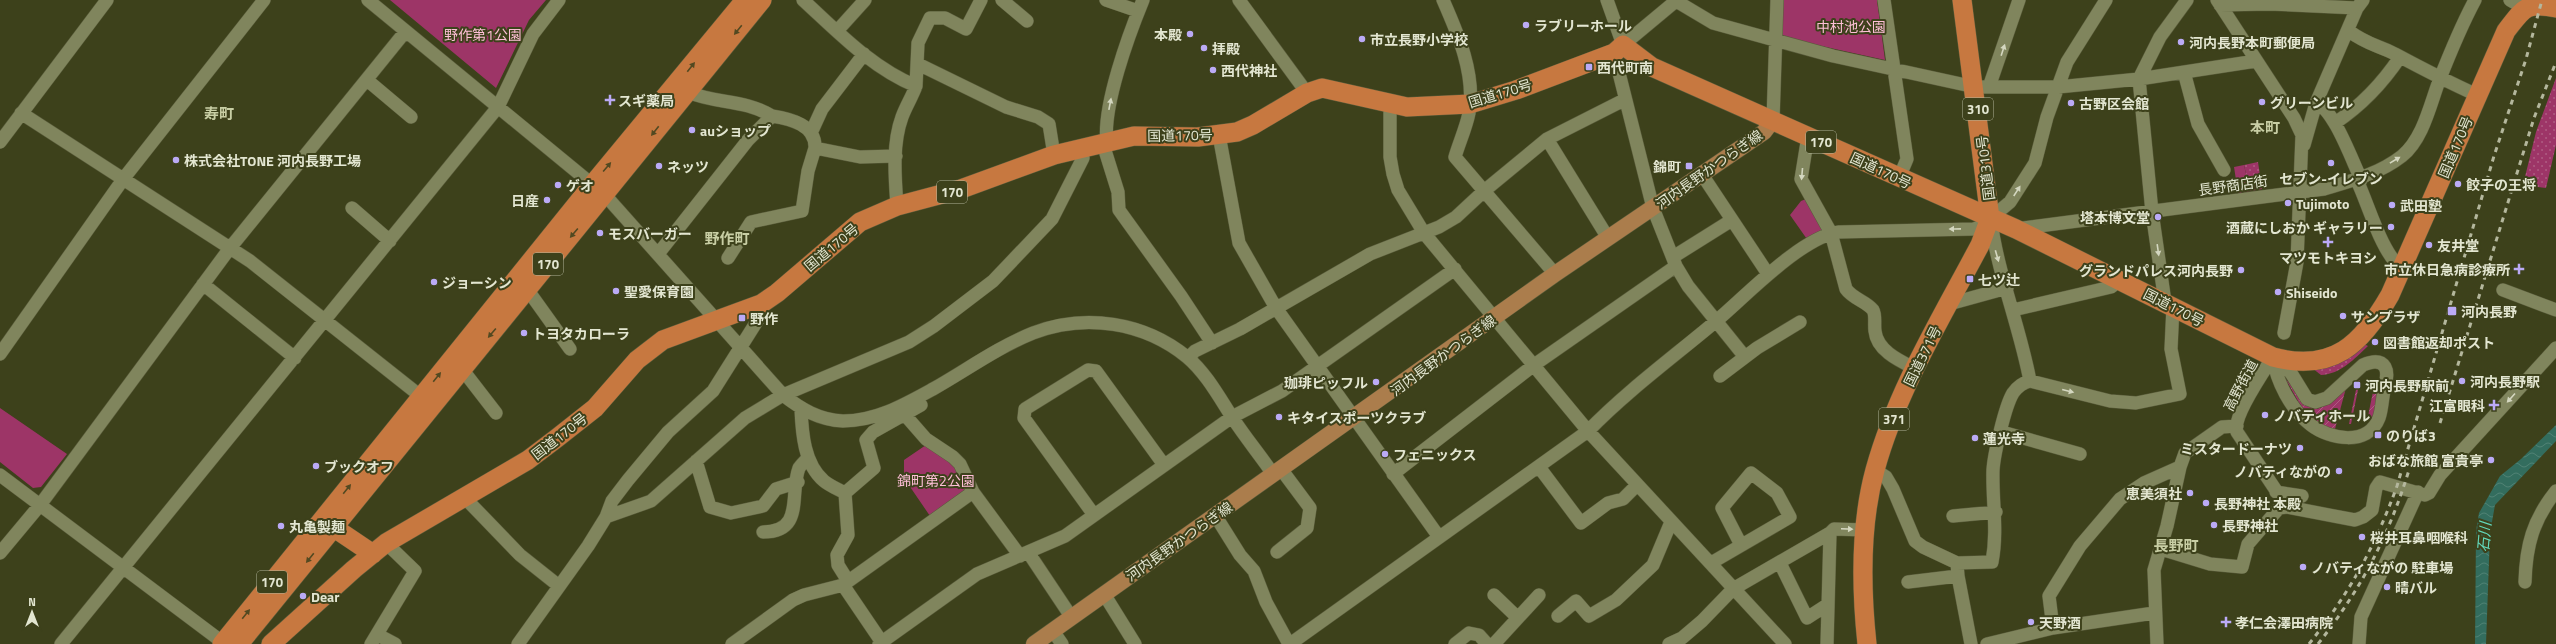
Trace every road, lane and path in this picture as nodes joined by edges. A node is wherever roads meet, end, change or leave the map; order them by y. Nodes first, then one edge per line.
1 (107, 0) edge
2 (264, 0) edge
3 (368, 0) edge
4 (559, 0) edge
5 (745, 0) edge
6 (762, 0) edge
7 (803, 0) edge
8 (865, 0) edge
9 (981, 0) edge
10 (1002, 0) edge
11 (1106, 0) edge
12 (1239, 0) edge
13 (1443, 0) edge
14 (1607, 0) edge
15 (1777, 0) edge
16 (1884, 0) edge
17 (1962, 0) edge
18 (2019, 0) edge
19 (2106, 0) edge
20 (2187, 0) edge
21 (2475, 0) edge
22 (1677, 1) edge
23 (2218, 3) edge
24 (2360, 4) edge
25 (2517, 4) edge
26 (1141, 5) edge
27 (2556, 8) edge
28 (1027, 21) dead end
29 (837, 31) junction
30 (2349, 31) junction
31 (406, 32) junction
32 (1776, 40) junction
33 (1618, 49) junction
34 (864, 54) junction
35 (2400, 57) junction
36 (2256, 61) junction
37 (918, 64) junction
38 (1894, 68) junction
39 (2184, 72) junction
40 (2139, 79) junction
41 (367, 80) junction
42 (2440, 80) junction
43 (916, 86) junction
44 (1982, 87) junction
45 (2058, 87) junction
46 (688, 92) junction
47 (1307, 93) junction
48 (2477, 95) junction
49 (1624, 100) junction
50 (1390, 103) junction
51 (2316, 103) junction
52 (1470, 104) junction
53 (498, 107) junction
54 (21, 113) junction
55 (772, 116) junction
56 (411, 118) dead end
57 (1773, 120) junction
58 (2335, 123) junction
59 (811, 133) junction
60 (1219, 135) junction
61 (1808, 136) junction
62 (1547, 139) junction
63 (0, 142) edge
64 (1105, 143) junction
65 (815, 148) junction
66 (1082, 149) junction
67 (2303, 149) junction
68 (1054, 155) junction
69 (896, 156) junction
70 (2224, 170) dead end
71 (1701, 173) junction
72 (124, 178) junction
73 (1899, 178) junction
74 (2360, 179) junction
75 (599, 190) junction
76 (1484, 191) junction
77 (2302, 192) junction
78 (897, 206) junction
79 (352, 208) dead end
80 (1653, 208) junction
81 (2152, 212) junction
82 (1990, 218) junction
83 (1732, 220) junction
84 (2022, 228) junction
85 (1424, 233) junction
86 (1831, 233) junction
87 (1608, 238) junction
88 (390, 241) junction
89 (230, 248) junction
90 (658, 254) junction
91 (728, 258) dead end
92 (1675, 262) junction
93 (2402, 268) junction
94 (1455, 269) junction
95 (1555, 274) junction
96 (1768, 274) junction
97 (2120, 280) junction
98 (203, 284) junction
99 (2007, 288) junction
100 (527, 289) junction
101 (2503, 290) dead end
102 (761, 304) junction
103 (1949, 304) junction
104 (2169, 304) junction
105 (1276, 308) junction
106 (2013, 310) junction
107 (2556, 310) edge
108 (1496, 317) junction
109 (326, 320) junction
110 (717, 321) junction
111 (1716, 321) junction
112 (1800, 322) dead end
113 (2284, 333) dead end
114 (1212, 343) junction
115 (739, 347) junction
116 (2556, 348) edge
117 (570, 349) dead end
118 (1001, 350) junction
119 (0, 354) edge
120 (1745, 356) junction
121 (2274, 357) junction
122 (295, 358) junction
123 (1188, 358) junction
124 (1534, 365) junction
125 (1318, 366) junction
126 (462, 369) junction
127 (1916, 370) junction
128 (1720, 376) dead end
129 (2030, 381) junction
130 (783, 395) junction
131 (426, 401) junction
132 (801, 409) junction
133 (496, 413) dead end
134 (905, 415) junction
135 (1232, 417) junction
136 (1355, 418) junction
137 (2237, 426) junction
138 (1588, 432) junction
139 (2002, 432) junction
140 (2080, 454) dead end
141 (808, 458) junction
142 (696, 461) junction
143 (1164, 465) junction
144 (1539, 467) junction
145 (2180, 467) junction
146 (1875, 470) junction
147 (1277, 471) junction
148 (0, 474) edge
149 (1393, 474) junction
150 (798, 482) junction
151 (1637, 485) junction
152 (2556, 491) edge
153 (973, 492) junction
154 (2276, 492) junction
155 (2418, 492) junction
156 (846, 493) junction
157 (2302, 496) dead end
158 (465, 498) junction
159 (40, 504) junction
160 (2287, 507) junction
161 (1996, 512) junction
162 (1094, 515) junction
163 (1215, 515) junction
164 (1952, 516) dead end
165 (606, 518) junction
166 (1671, 522) junction
167 (328, 524) junction
168 (1865, 530) junction
169 (763, 532) dead end
170 (1830, 533) junction
171 (1438, 537) junction
172 (1741, 545) junction
173 (379, 549) junction
174 (2161, 549) junction
175 (1277, 552) dead end
176 (0, 553) edge
177 (1024, 554) junction
178 (1711, 563) junction
179 (1780, 563) junction
180 (1957, 563) junction
181 (122, 568) junction
182 (1958, 576) junction
183 (1908, 582) dead end
184 (2525, 582) dead end
185 (845, 583) junction
186 (559, 586) junction
187 (1733, 589) junction
188 (1104, 594) junction
189 (1494, 595) dead end
190 (1539, 595) dead end
191 (1827, 605) junction
192 (2154, 613) junction
193 (1558, 616) dead end
194 (1072, 618) junction
195 (1518, 618) junction
196 (2053, 628) junction
197 (1053, 631) junction
198 (375, 640) edge
199 (1866, 641) edge
200 (882, 643) edge
201 (1779, 643) edge
202 (61, 644) edge
203 (227, 644) edge
204 (271, 644) edge
205 (394, 644) edge
206 (518, 644) edge
207 (732, 644) edge
208 (1034, 644) edge
209 (1062, 644) edge
210 (1135, 644) edge
211 (1289, 644) edge
212 (1455, 644) edge
213 (1487, 644) edge
214 (1494, 644) edge
215 (1669, 644) edge
216 (1827, 644) edge
217 (1971, 644) edge
218 (1987, 644) edge
219 (2157, 644) edge
220 (2359, 644) edge

1 - 54 street
2 - 72 street
3 - 31 street
4 - 53 street
75 -> 5 highway, 170
6 -> 46 highway, 170
7 - 29 street
8 - 29 street
9 - 37 street
10 - 28 street
11 - 26 street
12 - 47 street
13 - 52 street
14 - 33 street
15 - 32 street
16 - 38 street
17 - 44 highway, 国道310号 / 310
44 -> 18 street
19 - 45 street
20 - 40 street
21 - 42 street, 長野商店街
22 - 32 street
22 - 33 street
23 - 24 street
23 - 36 street
24 - 30 street
25 - 27 highway, 国道170号 / 170
25 - 48 highway, 国道170号 / 170
64 -> 26 street
29 - 34 street
30 - 35 street
30 - 51 street
31 - 41 street
31 - 53 street
32 - 38 street
32 - 57 street
33 - 49 street
33 - 52 highway, 国道170号 / 170
33 - 57 highway, 国道170号 / 170
34 - 43 street
34 - 59 street
35 - 42 street
35 - 58 street
36 - 39 street
36 - 67 street
37 - 43 street
37 - 68 street
38 - 44 street
38 - 73 street
39 - 40 street
39 - 70 street
40 - 45 street
40 - 81 street
41 - 56 street
41 - 89 street
42 - 48 street
74 -> 42 street, 長野商店街
43 - 69 street
44 - 45 street
44 - 82 highway, 国道310号 / 310
82 -> 45 street
46 - 55 street
46 -> 75 highway, 170
47 - 50 highway, 国道170号 / 170
47 - 60 highway, 国道170号 / 170
48 - 93 highway, 国道170号 / 170
49 - 62 street
49 - 80 street
50 - 52 highway, 国道170号 / 170
50 - 85 street
51 - 58 street
51 - 67 street
52 - 76 street
53 - 75 street
53 - 88 street
54 - 63 street
54 - 72 street
55 - 59 street
55 - 90 street
57 - 61 highway, 国道170号 / 170
57 - 71 main road, 河内長野かつらぎ線
58 - 74 street
59 - 65 street
60 - 64 highway, 国道170号 / 170
60 - 105 street
61 - 73 highway, 国道170号 / 170
61 -> 86 street
62 - 76 street
62 - 87 street
64 - 66 highway, 国道170号 / 170
64 - 114 street
65 - 69 street
65 - 91 street
66 - 68 highway, 国道170号 / 170
66 - 130 street
67 - 77 street
68 - 78 highway, 国道170号 / 170
69 - 78 street
71 - 80 main road, 河内長野かつらぎ線
71 - 83 street
72 - 89 street
72 - 119 street
73 - 82 highway, 国道170号 / 170
74 - 77 street, 長野商店街
74 - 93 street
75 - 90 street
75 -> 100 highway, 170
131 -> 75 highway, 170
76 - 85 street
76 - 95 street
77 - 81 street, 長野商店街
77 - 113 street
78 - 102 highway, 国道170号 / 170
79 - 88 street
80 - 87 main road, 河内長野かつらぎ線
80 - 92 street
81 - 84 street, 長野商店街
81 -> 104 street
82 - 84 highway, 国道170号 / 170
82 -> 86 street
82 -> 99 street
82 - 103 highway, 国道371号 / 371
83 - 92 street
83 - 96 street
84 - 97 highway, 国道170号 / 170
85 - 94 street
85 - 105 street
86 - 96 street
86 - 127 street
87 - 95 main road, 河内長野かつらぎ線
88 - 109 street
89 - 98 street
89 - 109 street
90 - 110 street
92 - 111 street
92 - 124 street
93 - 121 highway, 国道170号 / 170
94 - 108 street
94 - 125 street
95 - 108 main road, 河内長野かつらぎ線
96 - 111 street
97 - 104 highway, 国道170号 / 170
97 - 106 street
98 - 122 street
98 - 159 street
99 - 103 street
99 - 106 street
100 - 117 street
100 -> 126 highway, 170
101 - 107 street
102 - 110 highway, 国道170号 / 170
102 - 115 street
103 - 127 highway, 国道371号 / 371
104 - 121 highway, 国道170号 / 170
129 -> 104 street
105 - 114 street
105 - 125 street
106 - 129 street
108 - 124 street
108 - 136 main road, 河内長野かつらぎ線
109 - 122 street
109 - 131 street
110 - 115 street
110 - 158 highway, 国道170号 / 170
111 - 120 street
111 - 138 street
112 - 120 street
114 - 123 street
115 - 130 street
115 - 165 street
116 -> 155 street
118 - 123 street
118 - 132 street
118 - 134 street
120 - 128 street
121 - 121 street
121 - 137 street, 高野街道
122 - 181 street
123 - 135 street
124 - 138 street
124 - 149 street
125 - 135 street
125 - 136 street
126 - 131 highway, 170
126 - 133 street
127 - 146 highway, 国道371号 / 371
129 - 139 street
130 - 132 street
130 - 142 street
131 - 167 highway, 170
132 - 141 street
134 - 153 street
134 - 156 street
135 - 143 street
135 - 147 street
136 - 147 main road, 河内長野かつらぎ線
136 - 149 street
137 - 145 street, 高野街道
137 - 154 street
138 - 144 street
138 - 151 street
139 - 140 street
139 - 161 street
141 - 150 street
141 - 156 street
142 - 150 street
142 - 165 street
143 - 162 street
143 - 162 street
144 - 151 street
144 - 171 street
145 - 174 street, 高野街道
145 - 196 street
146 - 168 highway, 国道371号 / 371
146 - 180 street
147 - 163 main road, 河内長野かつらぎ線
147 - 175 street
148 - 159 street
149 - 171 street
150 - 169 street
151 - 166 street
152 - 184 street
153 - 177 street
153 - 185 street
154 - 157 street
154 - 160 street
155 - 160 street
155 - 220 street
156 - 185 street
158 - 173 highway, 国道170号 / 170
158 - 186 street
159 - 176 street
159 - 181 street
160 - 174 street
161 - 164 street
161 - 180 street
162 - 177 street
163 - 188 main road, 河内長野かつらぎ線
163 - 211 street
165 - 186 street
166 - 178 street
166 - 193 street
167 - 173 highway
167 - 203 highway, 170
170 -> 168 street
168 - 199 highway, 国道371号 / 371
170 - 179 street
170 - 191 street
171 - 211 street
172 - 172 street
172 - 178 street
173 - 198 street
173 - 204 highway, 国道170号 / 170
174 - 192 street, 高野街道
177 - 194 street
177 - 200 street
178 - 187 street
179 - 187 street
179 - 191 street
180 - 182 street
181 - 202 street
181 - 203 street
182 - 183 street
182 - 217 street
185 - 200 street
185 - 207 street
186 - 206 street
187 - 201 street
187 - 215 street
188 - 194 main road, 河内長野かつらぎ線
188 - 210 street
189 - 195 street
190 - 195 street
191 - 216 street
192 - 196 street
192 - 219 street, 高野街道
194 - 197 main road, 河内長野かつらぎ線
195 - 214 street
196 - 218 street
197 - 208 main road, 河内長野かつらぎ線
197 - 209 street
198 - 205 street
212 - 213 street

